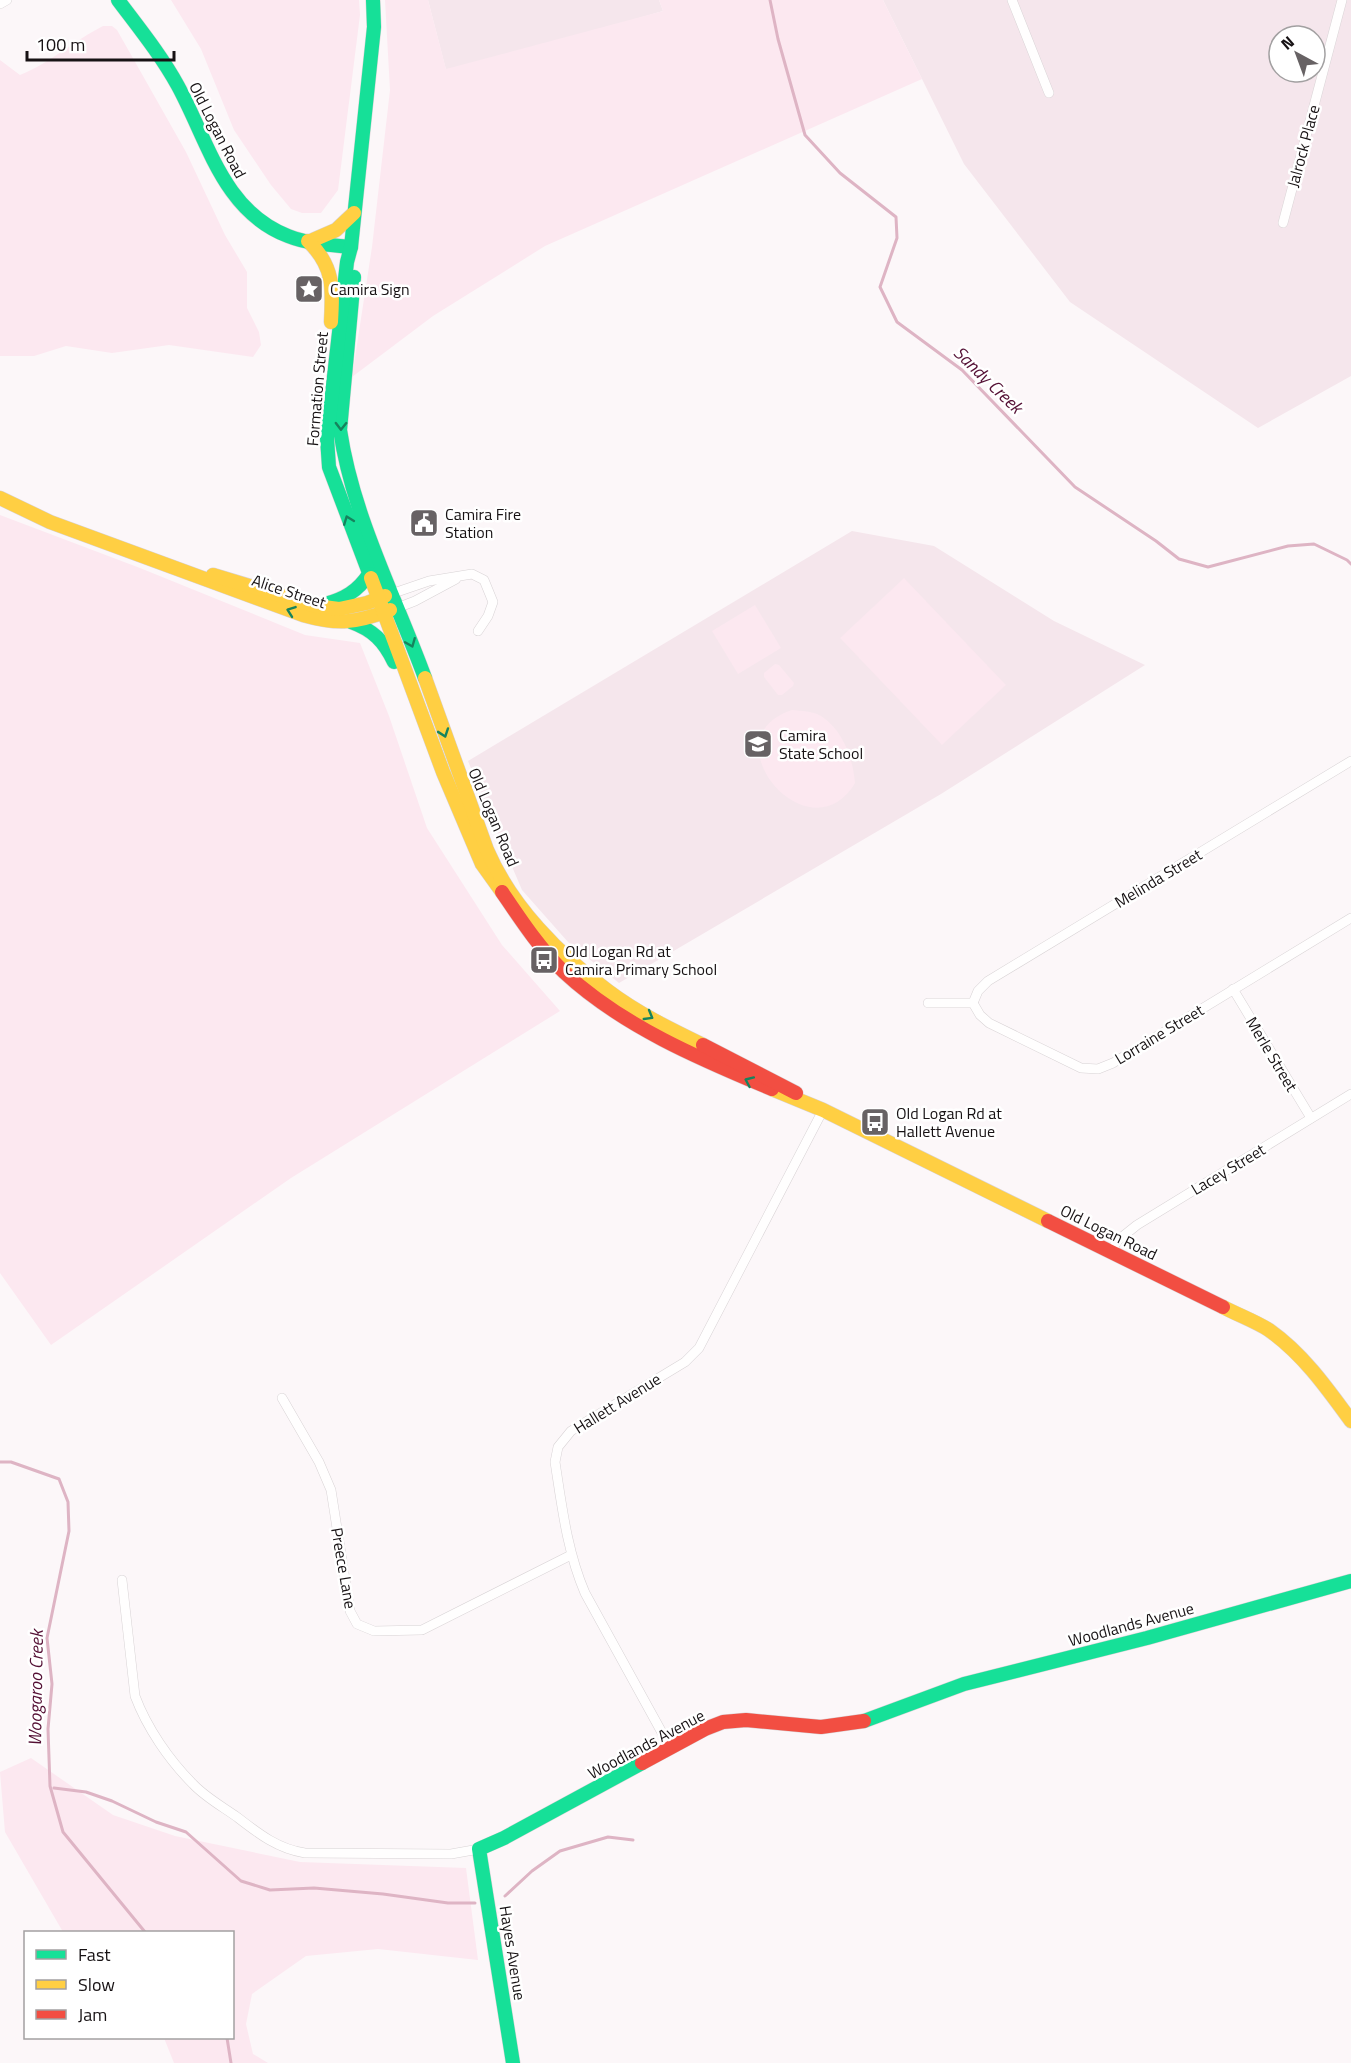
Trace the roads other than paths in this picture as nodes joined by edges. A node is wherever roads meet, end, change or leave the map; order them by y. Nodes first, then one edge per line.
1 (7, 0) edge
2 (118, 0) edge
3 (373, 0) edge
4 (1012, 0) edge
5 (1342, 0) edge
6 (0, 4) edge
7 (1049, 93) dead end
8 (354, 213) junction
9 (1283, 223) dead end
10 (308, 241) junction
11 (351, 247) junction
12 (327, 438) junction
13 (0, 498) edge
14 (173, 566) junction
15 (369, 574) junction
16 (460, 576) junction
17 (384, 596) junction
18 (316, 606) junction
19 (397, 608) junction
20 (383, 613) junction
21 (348, 621) junction
22 (478, 631) dead end
23 (420, 711) junction
24 (1351, 761) edge
25 (1351, 918) edge
26 (1233, 989) junction
27 (928, 1003) dead end
28 (973, 1003) junction
29 (1351, 1094) edge
30 (823, 1110) junction
31 (1311, 1118) junction
32 (1112, 1252) junction
33 (282, 1398) dead end
34 (1351, 1421) edge
35 (571, 1555) junction
36 (122, 1580) dead end
37 (1351, 1581) edge
38 (671, 1749) junction
39 (479, 1849) junction
40 (513, 2063) edge

1 - 6 street
2 - 10 main road, Old Logan Road
3 - 8 main road, Formation Street
4 - 7 street
5 - 9 street, Jalrock Place
8 - 10 main road
8 - 11 main road, Formation Street
10 - 11 main road, Old Logan Road
10 - 12 main road
11 - 12 main road, Formation Street
11 -> 17 main road, Formation Street
15 -> 12 main road, Formation Street
13 - 14 main road, Alice Street
14 - 18 main road, Alice Street
21 -> 14 main road, Alice Street
15 - 17 main road, Formation Street
15 - 18 main road
16 - 17 street
16 - 19 street
16 - 22 street
17 - 18 main road, Alice Street
17 - 19 main road, Old Logan Road
17 - 20 main road, Old Logan Road
19 - 20 main road, Alice Street
19 -> 30 main road, Old Logan Road
20 - 21 main road, Alice Street
20 - 23 main road, Old Logan Road
21 - 23 main road, Old Logan Road
30 -> 23 main road, Old Logan Road
24 - 28 street, Melinda Street
25 - 26 street, Lorraine Street
26 - 28 street, Lorraine Street
26 - 31 street, Merle Street
27 - 28 street
29 - 31 street, Lacey Street
30 - 32 main road, Old Logan Road
30 - 35 street, Hallett Avenue
31 - 32 street, Lacey Street
32 - 34 main road, Old Logan Road
33 - 35 street, Preece Lane
35 - 38 street, Hallett Avenue
36 - 39 street, Woodlands Avenue
37 - 38 main road, Woodlands Avenue
38 - 39 main road, Woodlands Avenue
39 - 40 main road, Hayes Avenue

